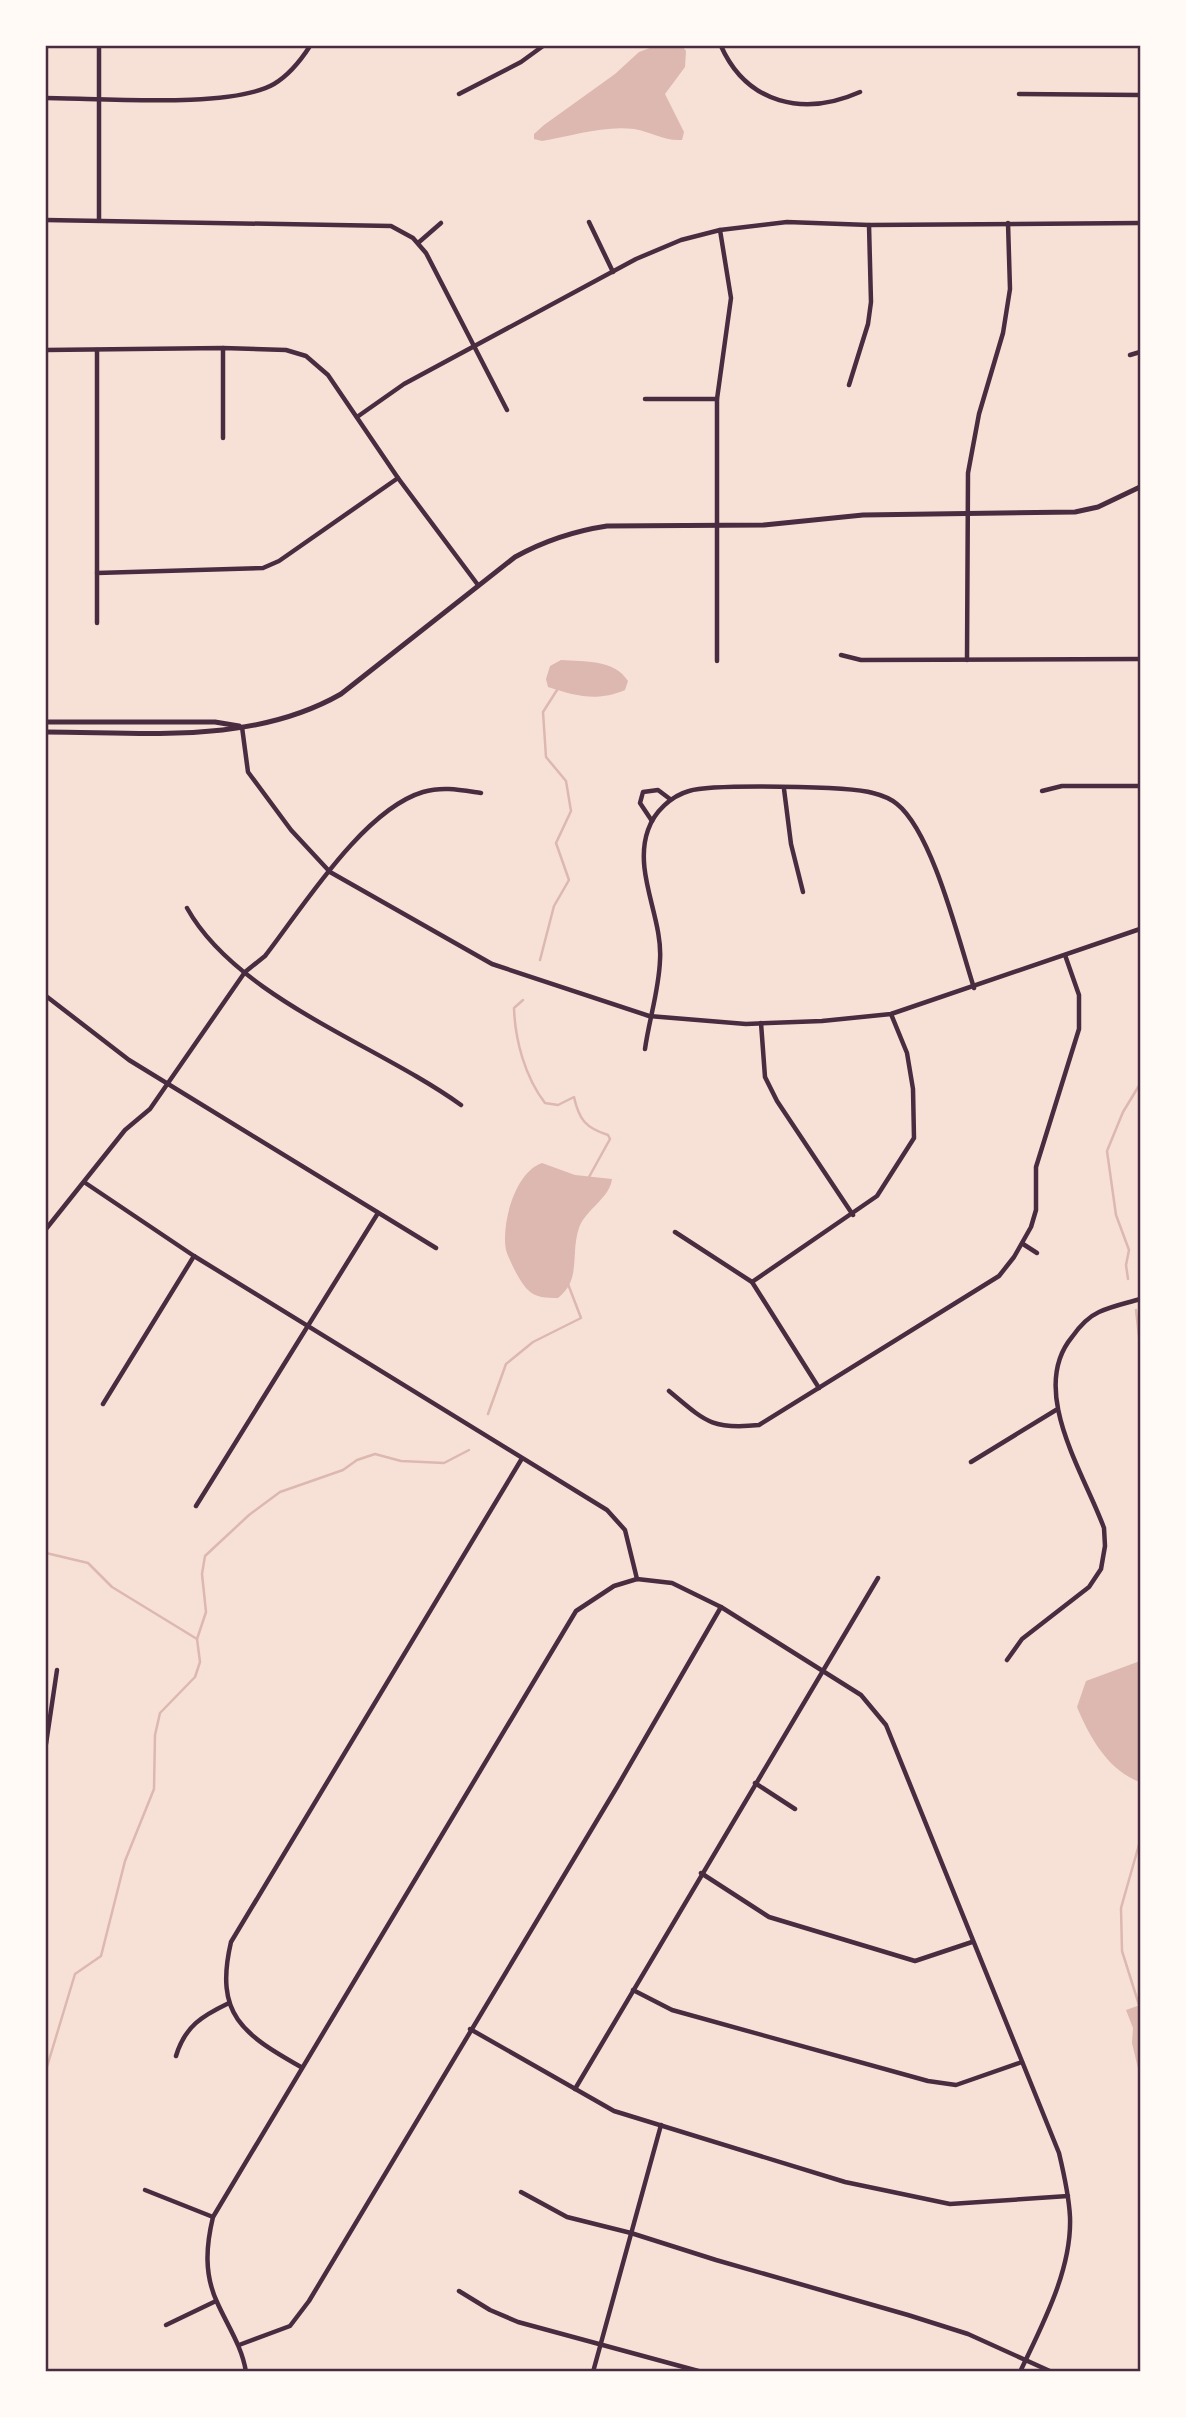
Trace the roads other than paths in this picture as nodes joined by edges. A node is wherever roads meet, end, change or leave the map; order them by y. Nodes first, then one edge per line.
1 (99, 46) edge
2 (310, 46) edge
3 (543, 46) edge
4 (721, 46) edge
5 (860, 92) dead end
6 (459, 94) dead end
7 (1019, 94) dead end
8 (1140, 95) edge
9 (46, 98) edge
10 (99, 99) junction
11 (46, 220) edge
12 (99, 220) junction
13 (589, 222) dead end
14 (442, 223) dead end
15 (1008, 223) junction
16 (1140, 223) edge
17 (869, 225) junction
18 (720, 230) junction
19 (418, 243) junction
20 (613, 272) junction
21 (223, 348) junction
22 (473, 348) junction
23 (46, 350) edge
24 (97, 350) junction
25 (1140, 352) edge
26 (1130, 355) dead end
27 (849, 385) dead end
28 (645, 399) dead end
29 (717, 399) junction
30 (507, 410) dead end
31 (358, 417) junction
32 (223, 438) dead end
33 (398, 478) junction
34 (1140, 487) edge
35 (967, 514) junction
36 (717, 525) junction
37 (97, 573) junction
38 (478, 585) junction
39 (97, 623) dead end
40 (841, 655) dead end
41 (1140, 659) edge
42 (967, 660) junction
43 (717, 661) dead end
44 (46, 722) edge
45 (242, 727) junction
46 (46, 732) edge
47 (1140, 786) edge
48 (785, 789) junction
49 (1042, 791) dead end
50 (481, 793) dead end
51 (670, 799) junction
52 (653, 821) junction
53 (330, 872) junction
54 (803, 892) dead end
55 (187, 908) dead end
56 (1140, 929) edge
57 (1065, 955) junction
58 (245, 972) junction
59 (974, 988) junction
60 (46, 996) edge
61 (891, 1014) junction
62 (649, 1016) junction
63 (761, 1023) junction
64 (645, 1049) dead end
65 (169, 1084) junction
66 (461, 1105) dead end
67 (84, 1182) junction
68 (378, 1213) junction
69 (853, 1215) junction
70 (46, 1229) edge
71 (675, 1232) dead end
72 (1023, 1244) junction
73 (436, 1248) dead end
74 (1037, 1253) dead end
75 (194, 1256) junction
76 (752, 1282) junction
77 (1140, 1299) edge
78 (307, 1325) junction
79 (819, 1388) junction
80 (669, 1391) dead end
81 (103, 1404) dead end
82 (1056, 1410) junction
83 (521, 1460) junction
84 (971, 1462) dead end
85 (197, 1506) dead end
86 (878, 1578) dead end
87 (637, 1579) junction
88 (720, 1607) junction
89 (1007, 1660) dead end
90 (57, 1670) dead end
91 (822, 1670) junction
92 (46, 1744) edge
93 (755, 1783) junction
94 (795, 1809) dead end
95 (701, 1873) junction
96 (972, 1942) junction
97 (633, 1990) junction
98 (229, 2003) junction
99 (470, 2029) junction
100 (176, 2056) dead end
101 (1022, 2062) junction
102 (301, 2067) junction
103 (575, 2089) junction
104 (661, 2125) junction
105 (145, 2190) dead end
106 (521, 2192) dead end
107 (1068, 2196) junction
108 (214, 2217) junction
109 (631, 2233) junction
110 (459, 2291) dead end
111 (216, 2301) junction
112 (166, 2325) dead end
113 (600, 2342) junction
114 (239, 2345) junction
115 (1026, 2360) junction
116 (246, 2371) edge
117 (593, 2371) edge
118 (702, 2371) edge
119 (1020, 2371) edge
120 (1052, 2371) edge

1 - 10 street
2 - 10 street
3 - 6 street
4 - 5 street
7 - 8 street
9 - 10 street
10 - 12 street
11 - 12 street
12 - 19 street
13 - 20 street
14 - 19 street
15 - 16 street
15 - 17 street
15 - 35 street
17 - 18 street
17 - 27 street
18 - 20 street
18 - 29 street
19 - 22 street
20 - 22 street
21 - 24 street
21 - 31 street
21 - 32 street
22 - 30 street
22 - 31 street
23 - 24 street
24 - 37 street
25 - 26 street
28 - 29 street
29 - 36 street
31 - 33 street
33 - 37 street
33 - 38 street
34 - 35 street
35 - 36 street
35 - 42 street
36 - 38 street
36 - 43 street
37 - 39 street
38 - 45 street
40 - 42 street
41 - 42 street
44 - 45 street
45 - 46 street
45 - 53 street
47 - 49 street
48 - 51 street
48 - 54 street
48 - 59 street
50 - 53 street
51 - 52 street
51 - 52 street
52 - 62 street
53 - 58 street
53 - 62 street
55 - 58 street
56 - 57 street
57 - 59 street
57 - 72 street
58 - 65 street
58 - 66 street
59 - 61 street
60 - 65 street
61 - 63 street
61 - 69 street
62 - 63 street
62 - 64 street
63 - 69 street
65 - 67 street
65 - 68 street
67 - 70 street
67 - 75 street
68 - 73 street
68 - 78 street
69 - 76 street
71 - 76 street
72 - 74 street
72 - 79 street
75 - 78 street
75 - 81 street
76 - 79 street
77 - 82 street
78 - 83 street
78 - 85 street
79 - 80 street
82 - 84 street
82 - 89 street
83 - 87 street
83 - 98 street
86 - 91 street
87 - 88 street
87 - 102 street
88 - 91 street
88 - 99 street
90 - 92 street
91 - 93 street
91 - 96 street
93 - 94 street
93 - 95 street
95 - 96 street
95 - 97 street
96 - 101 street
97 - 101 street
97 - 103 street
98 - 100 street
98 - 102 street
99 - 103 street
99 - 114 street
101 - 107 street
102 - 108 street
103 - 104 street
104 - 107 street
104 - 109 street
105 - 108 street
106 - 109 street
107 - 115 street
108 - 111 street
109 - 113 street
109 - 115 street
110 - 113 street
111 - 112 street
111 - 114 street
113 - 117 street
113 - 118 street
114 - 116 street
115 - 119 street
115 - 120 street

